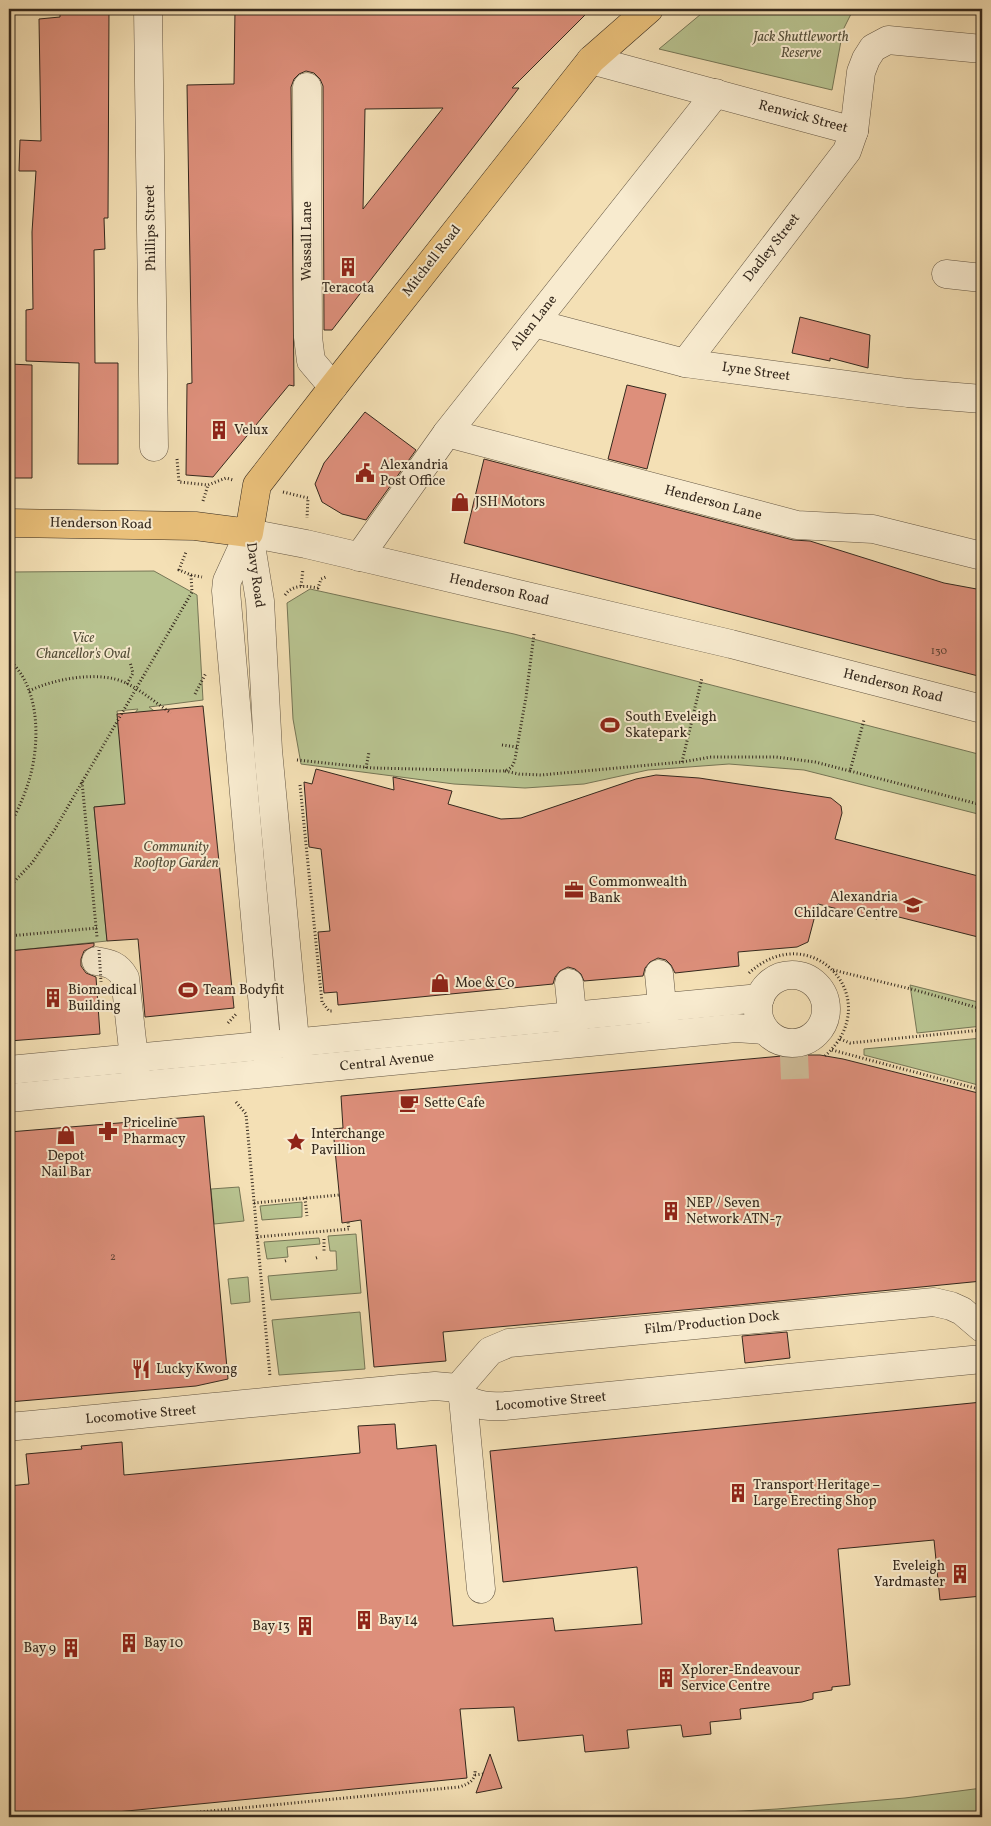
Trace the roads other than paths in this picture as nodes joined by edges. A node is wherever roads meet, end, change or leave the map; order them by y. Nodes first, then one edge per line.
1 (148, 9) edge
2 (649, 9) edge
3 (982, 50) edge
4 (591, 60) junction
5 (306, 87) dead end
6 (716, 93) junction
7 (854, 131) junction
8 (946, 274) dead end
9 (982, 278) edge
10 (534, 323) junction
11 (685, 363) junction
12 (333, 387) junction
13 (982, 399) edge
14 (447, 433) junction
15 (154, 447) road end
16 (9, 523) edge
17 (249, 534) junction
18 (982, 556) edge
19 (359, 557) junction
20 (982, 709) edge
21 (273, 816) junction
22 (246, 818) junction
23 (98, 965) road end
24 (659, 974) dead end
25 (569, 982) dead end
26 (760, 998) junction
27 (662, 1008) junction
28 (572, 1015) junction
29 (765, 1030) junction
30 (665, 1035) junction
31 (295, 1043) junction
32 (575, 1043) junction
33 (267, 1045) junction
34 (133, 1058) junction
35 (9, 1070) edge
36 (298, 1071) junction
37 (269, 1073) junction
38 (136, 1085) junction
39 (9, 1098) edge
40 (972, 1320) edge
41 (982, 1360) edge
42 (464, 1386) junction
43 (9, 1427) edge
44 (481, 1589) dead end

1 - 15 street, Phillips Street
2 - 4 main road, Mitchell Road
3 - 7 street, Renwick Street
4 - 6 street, Renwick Street
4 - 12 main road, Mitchell Road
5 - 12 street, Wassall Lane
6 - 7 street, Renwick Street
6 - 10 street, Allen Lane
7 - 11 street, Dadley Street
8 - 9 street
10 - 11 street, Lyne Street
10 - 14 street, Allen Lane
11 - 13 street, Lyne Street
12 - 17 main road, Mitchell Road
14 - 18 street, Henderson Lane
14 - 19 street, Allen Lane
16 - 17 main road, Henderson Road
17 - 19 street, Henderson Road
17 - 21 street, Davy Road
17 - 22 street, Davy Road
19 - 20 street, Henderson Road
21 - 22 street
21 - 31 street, Davy Road
22 - 33 street, Davy Road
23 - 34 street
24 - 27 street
25 - 28 street
26 - 27 street, Central Avenue
26 - 29 street
26 - 29 street
27 - 28 street, Central Avenue
27 - 30 street
28 - 31 street, Central Avenue
28 - 32 street
29 - 30 street, Central Avenue
30 - 32 street, Central Avenue
31 - 33 street, Central Avenue
31 - 36 street, Davy Road
32 - 36 street, Central Avenue
33 - 34 street, Central Avenue
33 - 37 street, Davy Road
34 - 35 street, Central Avenue
34 - 38 street
36 - 37 street, Central Avenue
37 - 38 street, Central Avenue
38 - 39 street, Central Avenue
40 - 42 street, Film/Production Dock
41 - 42 street, Locomotive Street
42 - 43 street, Locomotive Street
42 - 44 street

